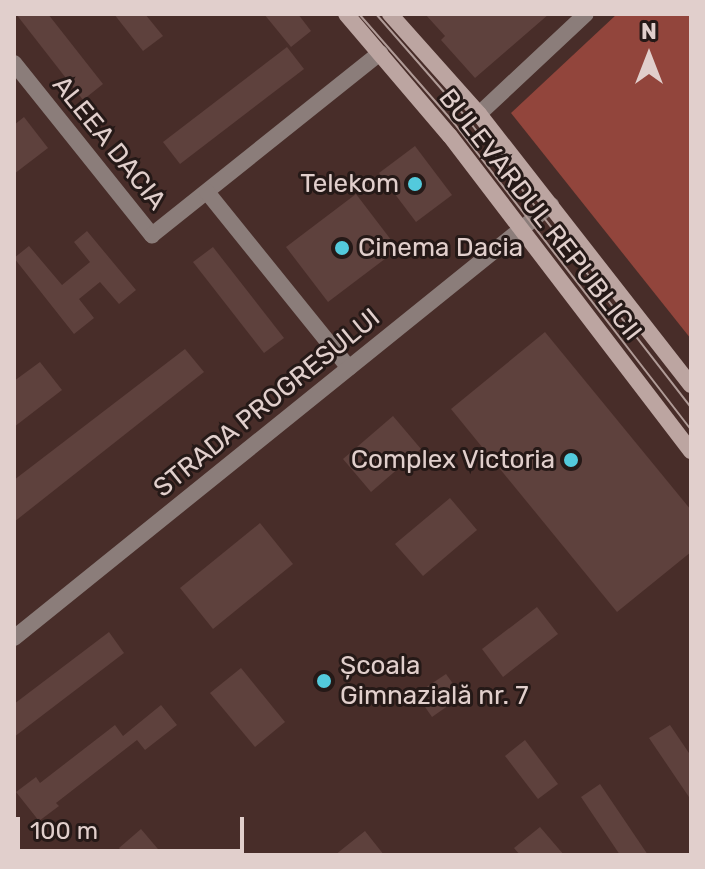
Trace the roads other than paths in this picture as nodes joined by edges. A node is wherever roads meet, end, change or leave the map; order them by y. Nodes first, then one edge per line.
1 (346, 14) edge
2 (390, 14) edge
3 (586, 14) edge
4 (380, 53) junction
5 (14, 63) edge
6 (479, 114) junction
7 (207, 192) junction
8 (551, 205) junction
9 (522, 228) junction
10 (349, 368) junction
11 (691, 385) edge
12 (691, 451) edge
13 (14, 638) edge

1 - 4 main road, BULEVARDUL REPUBLICII
2 - 6 main road, BULEVARDUL REPUBLICII
3 - 6 street
4 - 7 street, ALEEA DACIA
4 - 9 main road, BULEVARDUL REPUBLICII
5 - 7 street, ALEEA DACIA
6 - 8 main road, BULEVARDUL REPUBLICII
7 - 10 street, ALEEA DACIA
8 - 9 street, STRADA PROGRESULUI
8 - 11 main road, BULEVARDUL REPUBLICII
9 - 10 street, STRADA PROGRESULUI
9 - 12 main road, BULEVARDUL REPUBLICII
10 - 13 street, STRADA PROGRESULUI

